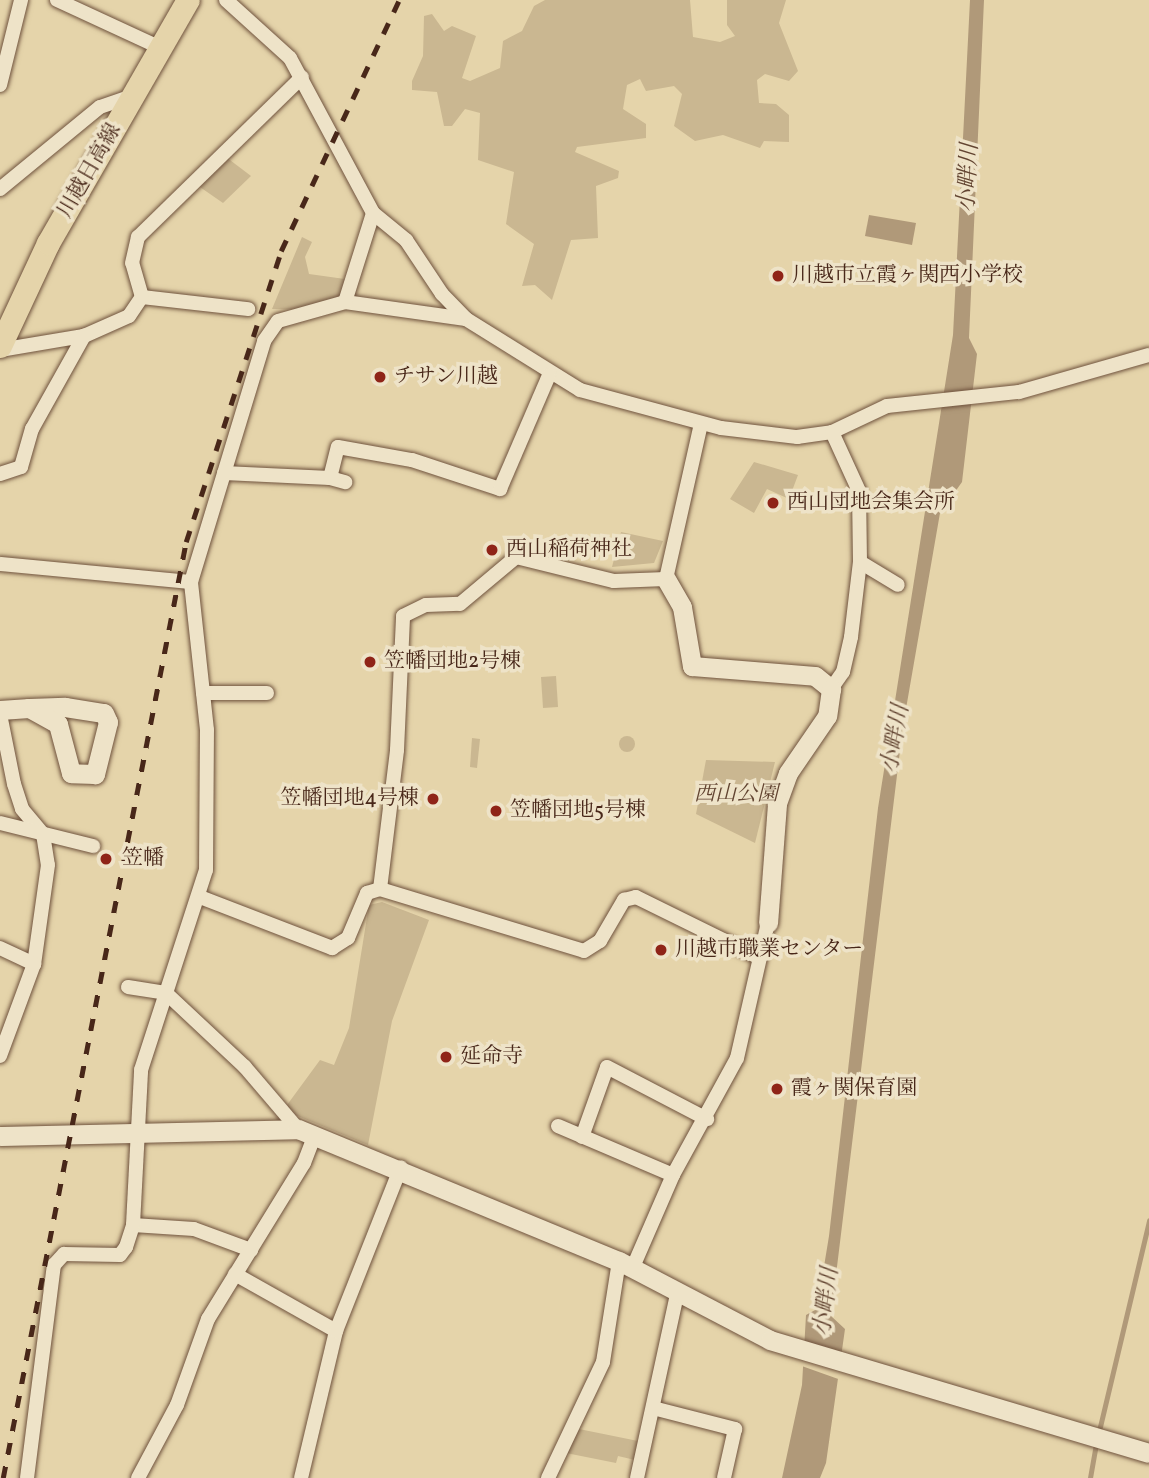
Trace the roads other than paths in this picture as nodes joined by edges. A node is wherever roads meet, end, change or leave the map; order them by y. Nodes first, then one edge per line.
1 (21, 0) edge
2 (57, 0) edge
3 (188, 0) edge
4 (226, 0) edge
5 (160, 48) junction
6 (302, 77) junction
7 (0, 85) edge
8 (134, 95) junction
9 (0, 189) edge
10 (373, 213) junction
11 (142, 297) junction
12 (345, 302) junction
13 (248, 309) dead end
14 (466, 319) junction
15 (84, 336) junction
16 (0, 348) edge
17 (1149, 355) edge
18 (549, 375) junction
19 (701, 424) junction
20 (832, 432) junction
21 (224, 473) junction
22 (0, 474) edge
23 (860, 562) junction
24 (0, 564) edge
25 (666, 579) junction
26 (191, 582) junction
27 (898, 585) dead end
28 (831, 689) junction
29 (203, 693) junction
30 (267, 693) dead end
31 (29, 708) junction
32 (0, 712) edge
33 (0, 823) edge
34 (43, 834) junction
35 (93, 846) dead end
36 (380, 888) junction
37 (200, 897) junction
38 (768, 923) joint
39 (0, 948) edge
40 (760, 958) junction
41 (34, 964) junction
42 (128, 987) dead end
43 (166, 993) junction
44 (0, 1056) edge
45 (707, 1119) junction
46 (558, 1126) dead end
47 (306, 1132) junction
48 (134, 1133) junction
49 (0, 1136) edge
50 (582, 1137) junction
51 (401, 1167) junction
52 (673, 1175) junction
53 (133, 1225) junction
54 (251, 1250) junction
55 (626, 1264) junction
56 (235, 1274) junction
57 (677, 1294) junction
58 (336, 1331) junction
59 (653, 1408) junction
60 (1149, 1452) edge
61 (27, 1478) edge
62 (138, 1478) edge
63 (301, 1478) edge
64 (548, 1478) edge
65 (637, 1478) edge
66 (724, 1478) edge

1 - 7 street
2 - 5 street
3 - 5 main road, 川越日高線
4 - 6 street
5 - 8 main road, 川越日高線
6 - 10 street
6 - 11 street
8 - 9 street
8 - 16 main road, 川越日高線
10 - 12 street
10 - 14 street
11 - 13 street
11 - 15 street
12 - 14 street
12 - 21 street
14 - 18 street
15 - 16 street
15 - 22 street
17 - 20 street
18 - 19 street
18 - 21 street
19 - 20 street
19 - 25 street
20 - 23 street
21 - 26 street
23 - 27 street
23 - 28 street
24 - 26 street
25 - 28 street
25 - 36 street
26 - 29 street
28 - 38 street
29 - 30 street
29 - 37 street
31 - 31 street
31 - 32 street
32 - 34 street
33 - 34 street
34 - 35 street
34 - 41 street
36 - 37 street
36 - 40 street
37 - 43 street
38 - 40 street
39 - 41 street
40 - 45 street
41 - 44 street
42 - 43 street
43 - 47 street
43 - 48 street
45 - 50 street
45 - 52 street
46 - 50 street
47 - 48 street
47 - 51 street
47 - 54 street
48 - 49 street
48 - 53 street
50 - 52 street
51 - 55 street
51 - 58 street
52 - 55 street
53 - 54 street
53 - 61 street
54 - 56 street
55 - 57 street
55 - 64 street
56 - 58 street
56 - 62 street
57 - 59 street
57 - 60 street
58 - 63 street
59 - 65 street
59 - 66 street

